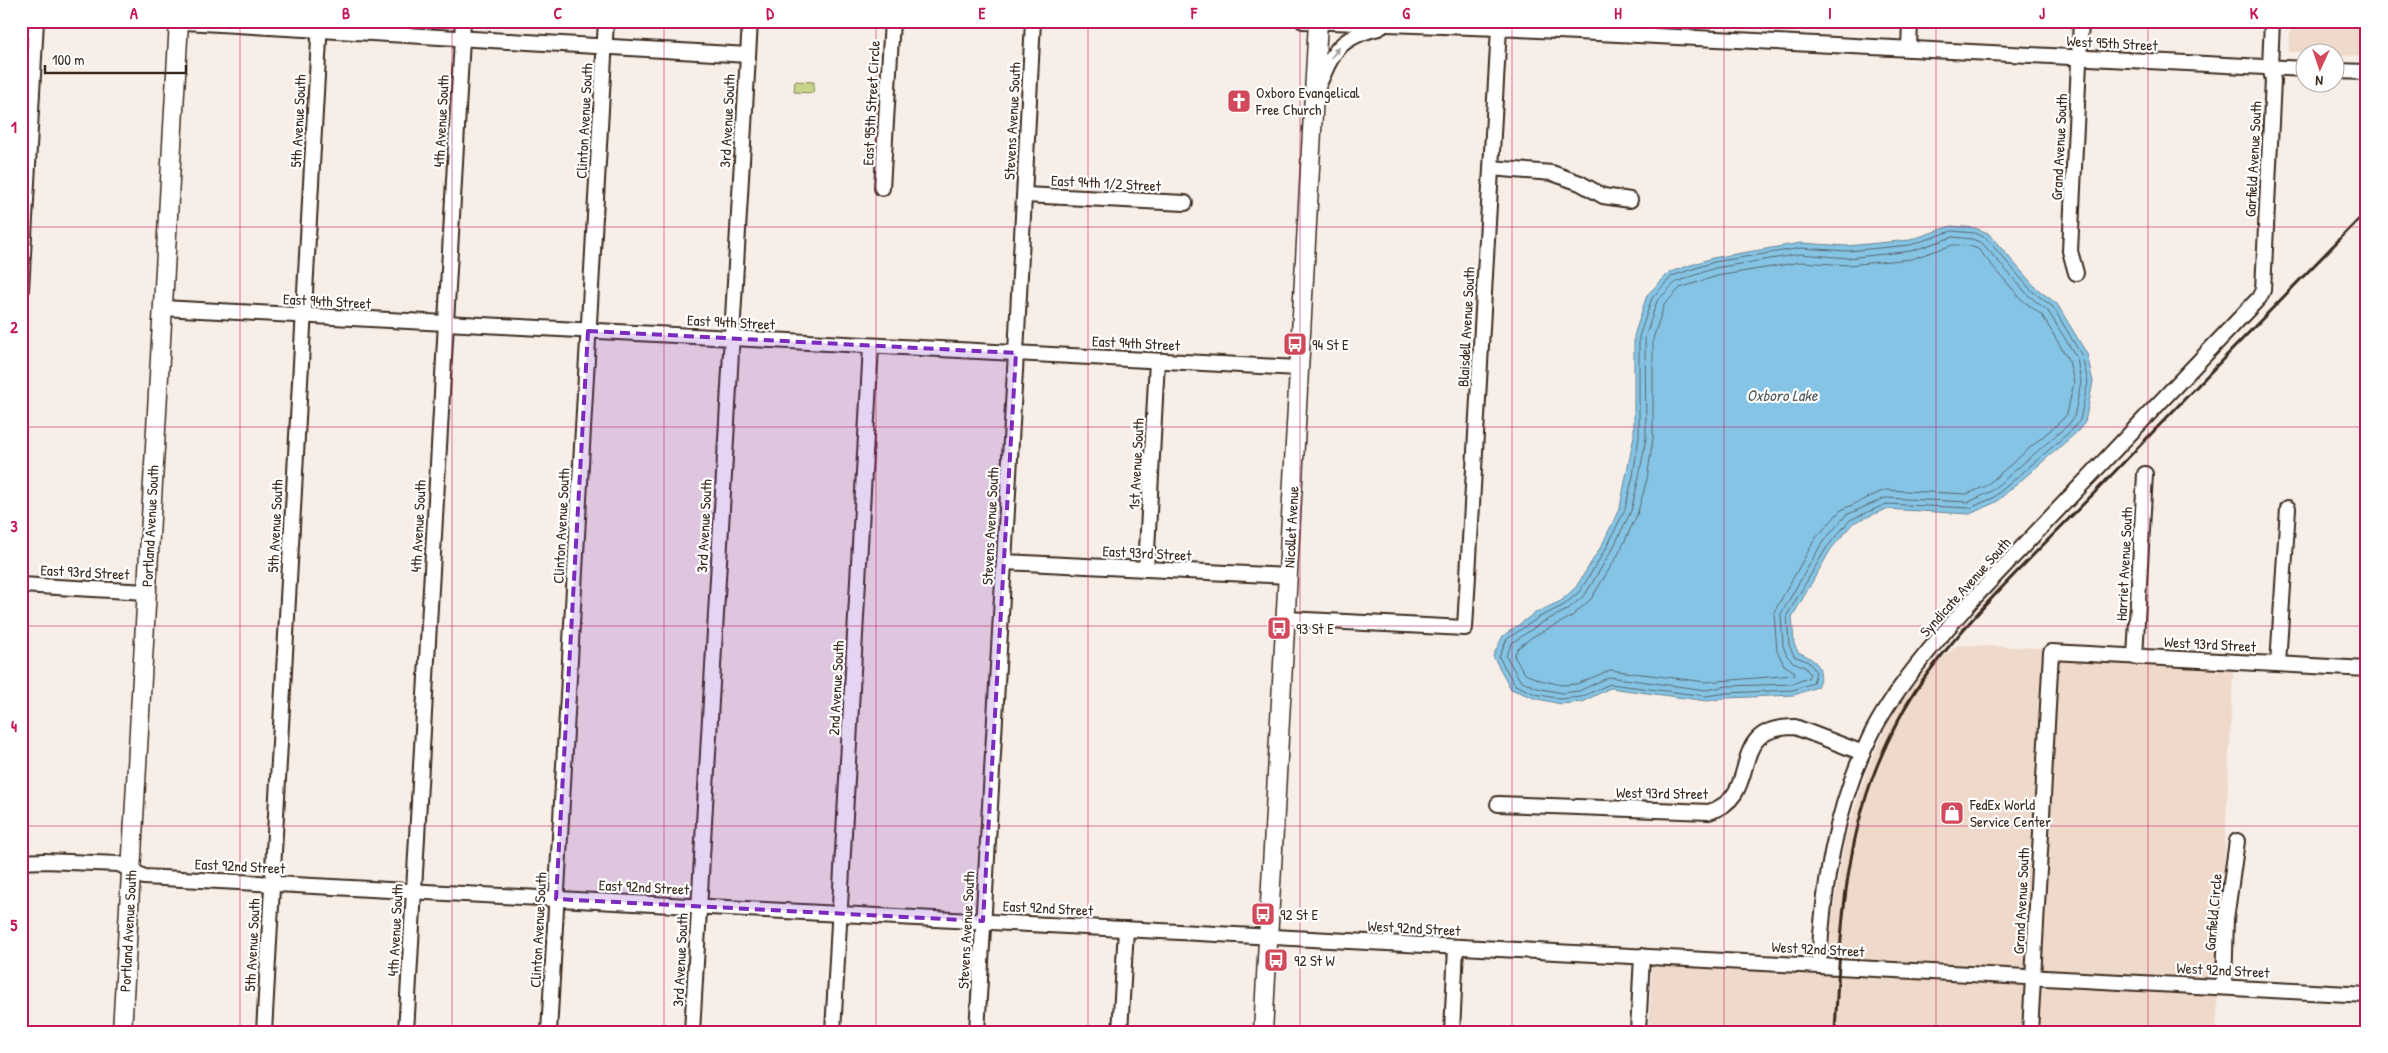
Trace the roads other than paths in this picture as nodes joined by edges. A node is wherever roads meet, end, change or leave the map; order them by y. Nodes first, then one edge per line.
1 (36, 21) edge
2 (168, 21) edge
3 (463, 21) edge
4 (606, 21) edge
5 (750, 21) edge
6 (892, 21) edge
7 (1033, 21) edge
8 (1910, 21) edge
9 (2081, 21) edge
10 (2272, 21) edge
11 (179, 22) edge
12 (1313, 22) edge
13 (1396, 24) junction
14 (319, 26) edge
15 (1499, 28) junction
16 (462, 38) junction
17 (604, 47) junction
18 (1909, 49) junction
19 (748, 55) junction
20 (2079, 58) junction
21 (2270, 67) junction
22 (2296, 68) edge
23 (2346, 71) edge
24 (2367, 72) edge
25 (1314, 97) junction
26 (1491, 168) junction
27 (882, 188) dead end
28 (1025, 195) junction
29 (1630, 200) dead end
30 (1185, 203) dead end
31 (2076, 273) dead end
32 (21, 290) edge
33 (2259, 298) joint
34 (162, 308) junction
35 (303, 315) junction
36 (446, 324) junction
37 (588, 331) junction
38 (730, 338) junction
39 (871, 346) junction
40 (1016, 353) junction
41 (1157, 361) junction
42 (1299, 368) junction
43 (2145, 474) dead end
44 (2288, 508) dead end
45 (1004, 562) junction
46 (1146, 569) junction
47 (1288, 576) junction
48 (21, 585) edge
49 (147, 592) junction
50 (1286, 619) junction
51 (2051, 652) joint
52 (2135, 657) junction
53 (2278, 664) junction
54 (2367, 669) edge
55 (1864, 753) junction
56 (1498, 804) dead end
57 (2237, 842) dead end
58 (21, 862) edge
59 (131, 871) junction
60 (272, 884) junction
61 (414, 892) junction
62 (556, 899) junction
63 (699, 906) junction
64 (840, 914) junction
65 (983, 921) junction
66 (1126, 929) junction
67 (1268, 937) junction
68 (1456, 947) junction
69 (1642, 956) junction
70 (1819, 966) junction
71 (2033, 976) junction
72 (2224, 986) junction
73 (2367, 995) edge
74 (122, 1032) edge
75 (264, 1032) edge
76 (406, 1032) edge
77 (549, 1032) edge
78 (692, 1032) edge
79 (833, 1032) edge
80 (977, 1032) edge
81 (1120, 1032) edge
82 (1263, 1032) edge
83 (1452, 1032) edge
84 (1638, 1032) edge
85 (2030, 1032) edge

1 - 32 street
2 - 11 street
3 - 16 street, 4th Avenue South
4 - 17 street, Clinton Avenue South
5 - 19 street, 3rd Avenue South
6 - 27 street, East 95th Street Circle
7 - 28 street, Stevens Avenue South
8 - 18 street
9 - 20 street, Grand Avenue South
10 - 21 street, Garfield Avenue South
11 - 14 street
11 - 34 main road, Portland Avenue South
12 - 13 street, West 95th Street
12 - 25 main road, Nicollet Avenue
13 - 15 street, West 95th Street
25 -> 13 street
14 - 16 street
14 - 35 street, 5th Avenue South
15 - 18 street, West 95th Street
15 - 26 street, Blaisdell Avenue South
16 - 17 street
16 - 36 street, 4th Avenue South
17 - 19 street
17 - 37 street, Clinton Avenue South
18 - 20 street, West 95th Street
19 - 38 street, 3rd Avenue South
20 - 21 street, West 95th Street
20 - 31 street, Grand Avenue South
21 - 22 street, West 95th Street
21 - 33 street, Garfield Avenue South
23 - 24 street
25 - 42 main road, Nicollet Avenue
26 - 29 street
26 - 50 street, Blaisdell Avenue South
28 - 30 street, East 94th 1/2 Street
28 - 40 street, Stevens Avenue South
33 - 55 street, Syndicate Avenue South
34 - 35 street, East 94th Street
34 - 49 main road, Portland Avenue South
35 - 36 street, East 94th Street
35 - 60 street, 5th Avenue South
36 - 37 street, East 94th Street
36 - 61 street, 4th Avenue South
37 - 38 street, East 94th Street
37 - 62 street, Clinton Avenue South
38 - 39 street, East 94th Street
38 - 63 street, 3rd Avenue South
39 - 40 street, East 94th Street
39 - 64 street, 2nd Avenue South
40 - 41 street, East 94th Street
40 - 45 street, Stevens Avenue South
41 - 42 street, East 94th Street
41 - 46 street, 1st Avenue South
42 - 47 main road, Nicollet Avenue
43 - 52 street, Harriet Avenue South
44 - 53 street
45 - 46 street, East 93rd Street
45 - 65 street, Stevens Avenue South
46 - 47 street, East 93rd Street
47 - 50 main road, Nicollet Avenue
48 - 49 street, East 93rd Street
49 - 59 main road, Portland Avenue South
50 - 67 main road, Nicollet Avenue
51 - 52 street, West 93rd Street
51 - 71 street, Grand Avenue South
52 - 53 street, West 93rd Street
53 - 54 street, West 93rd Street
55 - 56 street, West 93rd Street
55 - 70 street, Syndicate Avenue South
57 - 72 street, Garfield Circle
58 - 59 street, East 92nd Street
59 - 60 street, East 92nd Street
59 - 74 main road, Portland Avenue South
60 - 61 street, East 92nd Street
60 - 75 street, 5th Avenue South
61 - 62 street, East 92nd Street
61 - 76 street, 4th Avenue South
62 - 63 street, East 92nd Street
62 - 77 street, Clinton Avenue South
63 - 64 street, East 92nd Street
63 - 78 street, 3rd Avenue South
64 - 65 street, East 92nd Street
64 - 79 street, 2nd Avenue South
65 - 66 street, East 92nd Street
65 - 80 street, Stevens Avenue South
66 - 67 street, East 92nd Street
66 - 81 street
67 - 68 street, West 92nd Street
67 - 82 main road, Nicollet Avenue
68 - 69 street, West 92nd Street
68 - 83 street
69 - 70 street, West 92nd Street
69 - 84 street
70 - 71 street, West 92nd Street
71 - 72 street, West 92nd Street
71 - 85 street, Grand Avenue South
72 - 73 street, West 92nd Street

